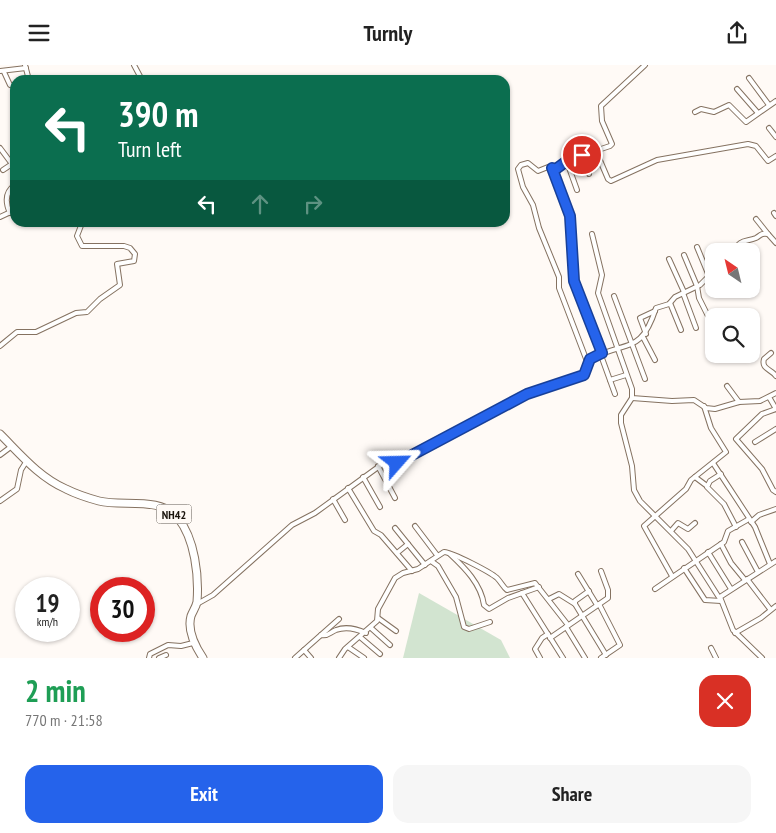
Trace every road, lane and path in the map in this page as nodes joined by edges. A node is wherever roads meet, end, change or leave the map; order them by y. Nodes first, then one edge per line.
1 (645, 65) edge
2 (25, 66) edge
3 (2, 72) edge
4 (749, 78) dead end
5 (10, 85) edge
6 (737, 89) dead end
7 (772, 103) edge
8 (776, 109) edge
9 (695, 112) dead end
10 (758, 113) junction
11 (769, 128) dead end
12 (776, 137) edge
13 (0, 147) edge
14 (596, 151) junction
15 (582, 155) junction
16 (776, 156) edge
17 (10, 161) edge
18 (567, 162) junction
19 (10, 165) edge
20 (552, 168) junction
21 (3, 170) dead end
22 (589, 174) dead end
23 (10, 189) edge
24 (577, 190) dead end
25 (10, 213) joint
26 (0, 217) edge
27 (756, 219) dead end
28 (80, 227) edge
29 (592, 234) dead end
30 (768, 234) junction
31 (740, 243) edge
32 (776, 243) edge
33 (697, 247) dead end
34 (684, 255) dead end
35 (669, 259) dead end
36 (705, 266) edge
37 (705, 279) edge
38 (697, 286) junction
39 (683, 293) junction
40 (614, 296) dead end
41 (670, 303) junction
42 (705, 310) edge
43 (655, 311) junction
44 (696, 327) dead end
45 (681, 330) dead end
46 (645, 336) junction
47 (632, 344) junction
48 (0, 346) edge
49 (617, 349) junction
50 (602, 353) junction
51 (771, 353) dead end
52 (655, 361) dead end
53 (588, 365) junction
54 (626, 375) junction
55 (776, 376) edge
56 (645, 379) dead end
57 (610, 380) junction
58 (728, 386) dead end
59 (776, 393) edge
60 (615, 394) dead end
61 (769, 397) junction
62 (632, 398) junction
63 (739, 402) junction
64 (704, 406) junction
65 (776, 409) edge
66 (776, 429) edge
67 (0, 434) edge
68 (755, 442) dead end
69 (12, 446) junction
70 (0, 455) edge
71 (26, 461) junction
72 (713, 463) junction
73 (378, 466) junction
74 (721, 475) junction
75 (363, 477) junction
76 (695, 477) junction
77 (707, 486) junction
78 (348, 488) junction
79 (776, 493) edge
80 (395, 498) dead end
81 (333, 499) junction
82 (0, 501) edge
83 (380, 507) dead end
84 (776, 509) edge
85 (656, 516) junction
86 (345, 520) dead end
87 (750, 521) junction
88 (695, 523) dead end
89 (415, 526) dead end
90 (736, 527) junction
91 (395, 528) dead end
92 (671, 531) junction
93 (742, 542) dead end
94 (408, 544) junction
95 (721, 544) junction
96 (708, 552) junction
97 (397, 553) junction
98 (449, 553) junction
99 (437, 555) junction
100 (696, 559) junction
101 (431, 561) junction
102 (776, 561) edge
103 (770, 564) junction
104 (425, 565) junction
105 (684, 568) junction
106 (412, 571) junction
107 (601, 571) dead end
108 (758, 572) junction
109 (578, 574) dead end
110 (672, 576) junction
111 (746, 579) junction
112 (539, 587) junction
113 (655, 589) dead end
114 (731, 589) junction
115 (589, 591) junction
116 (522, 593) junction
117 (549, 599) junction
118 (721, 600) junction
119 (196, 604) junction
120 (575, 604) junction
121 (598, 605) junction
122 (776, 606) edge
123 (770, 609) junction
124 (583, 616) junction
125 (378, 618) junction
126 (339, 619) dead end
127 (490, 622) dead end
128 (567, 626) junction
129 (371, 628) junction
130 (396, 631) dead end
131 (366, 633) junction
132 (735, 633) junction
133 (320, 635) junction
134 (549, 636) junction
135 (360, 637) junction
136 (193, 643) junction
137 (390, 645) dead end
138 (348, 647) junction
139 (711, 648) dead end
140 (304, 650) junction
141 (380, 653) dead end
142 (166, 655) dead end
143 (606, 655) junction
144 (149, 658) edge
145 (159, 658) edge
146 (203, 658) edge
147 (295, 658) edge
148 (311, 658) edge
149 (339, 658) edge
150 (364, 658) edge
151 (540, 658) edge
152 (563, 658) edge
153 (585, 658) edge
154 (601, 658) edge
155 (716, 658) edge
156 (762, 658) edge

1 - 14 street
2 - 3 street
3 - 5 street
4 - 7 street
6 - 10 street
7 - 8 street
7 - 10 street
9 - 10 street
11 - 12 street
13 - 17 street
14 - 15 street
14 - 16 street
15 - 18 street
15 - 22 street
18 - 20 street
18 - 24 street
19 - 21 street
20 - 50 street
20 - 53 street
23 - 25 street
25 - 26 street
27 - 30 street
28 - 48 street
29 - 49 street
30 - 31 street
30 - 32 street
33 - 36 street
34 - 38 street
35 - 39 street
37 - 38 street
38 - 39 street
38 - 42 street
39 - 41 street
39 - 44 street
40 - 47 street
41 - 43 street
41 - 45 street
43 - 46 street
43 - 46 street
46 - 47 street
46 - 52 street
47 - 49 street
47 - 56 street
49 - 50 street
49 - 54 street
50 - 53 street
50 - 57 street
51 - 55 street
53 - 73 street
54 - 57 street
54 - 62 street
57 - 60 street
58 - 63 street
59 - 61 street
61 - 63 street
61 - 65 street
62 - 64 street
62 - 85 street
63 - 64 street
64 - 72 street
65 - 79 street
66 - 68 street
67 - 69 highway, NH42
69 - 70 street
69 - 71 highway, NH42
71 - 82 street
71 - 119 highway, NH42
72 - 74 street
72 - 76 street
73 - 75 street
73 - 80 street
74 - 77 street
74 - 87 street
75 - 78 street
75 - 83 street
76 - 77 street
76 - 85 street
77 - 90 street
78 - 81 street
78 - 97 street
81 - 86 street
81 - 119 street
84 - 87 street
85 - 92 street
85 - 110 street
87 - 90 street
87 - 103 street
88 - 92 street
89 - 99 street
90 - 95 street
91 - 94 street
92 - 100 street
93 - 108 street
94 - 97 street
94 - 104 street
95 - 96 street
95 - 111 street
96 - 100 street
96 - 114 street
97 - 106 street
98 - 99 street
98 - 112 street
98 - 116 street
99 - 101 street
100 - 105 street
100 - 118 street
101 - 104 street
101 - 127 street
102 - 103 street
103 - 108 street
104 - 106 street
105 - 110 street
105 - 118 street
106 - 125 street
107 - 121 street
108 - 111 street
109 - 115 street
110 - 113 street
111 - 114 street
111 - 123 street
112 - 116 street
112 - 117 street
114 - 118 street
115 - 120 street
115 - 121 street
116 - 134 street
117 - 120 street
117 - 128 street
118 - 132 street
119 - 136 highway, NH42
120 - 124 street
121 - 124 street
121 - 143 street
122 - 123 street
123 - 132 street
124 - 128 street
124 - 143 street
125 - 129 street
125 - 130 street
126 - 133 street
128 - 134 street
128 - 153 street
129 - 131 street
129 - 137 street
131 - 133 street
131 - 135 street
132 - 156 street
133 - 140 street
134 - 151 street
134 - 152 street
135 - 138 street
135 - 141 street
136 - 144 street
136 - 146 highway, NH42
138 - 149 street
138 - 150 street
139 - 155 street
140 - 147 street
140 - 148 street
142 - 145 street
143 - 154 street

